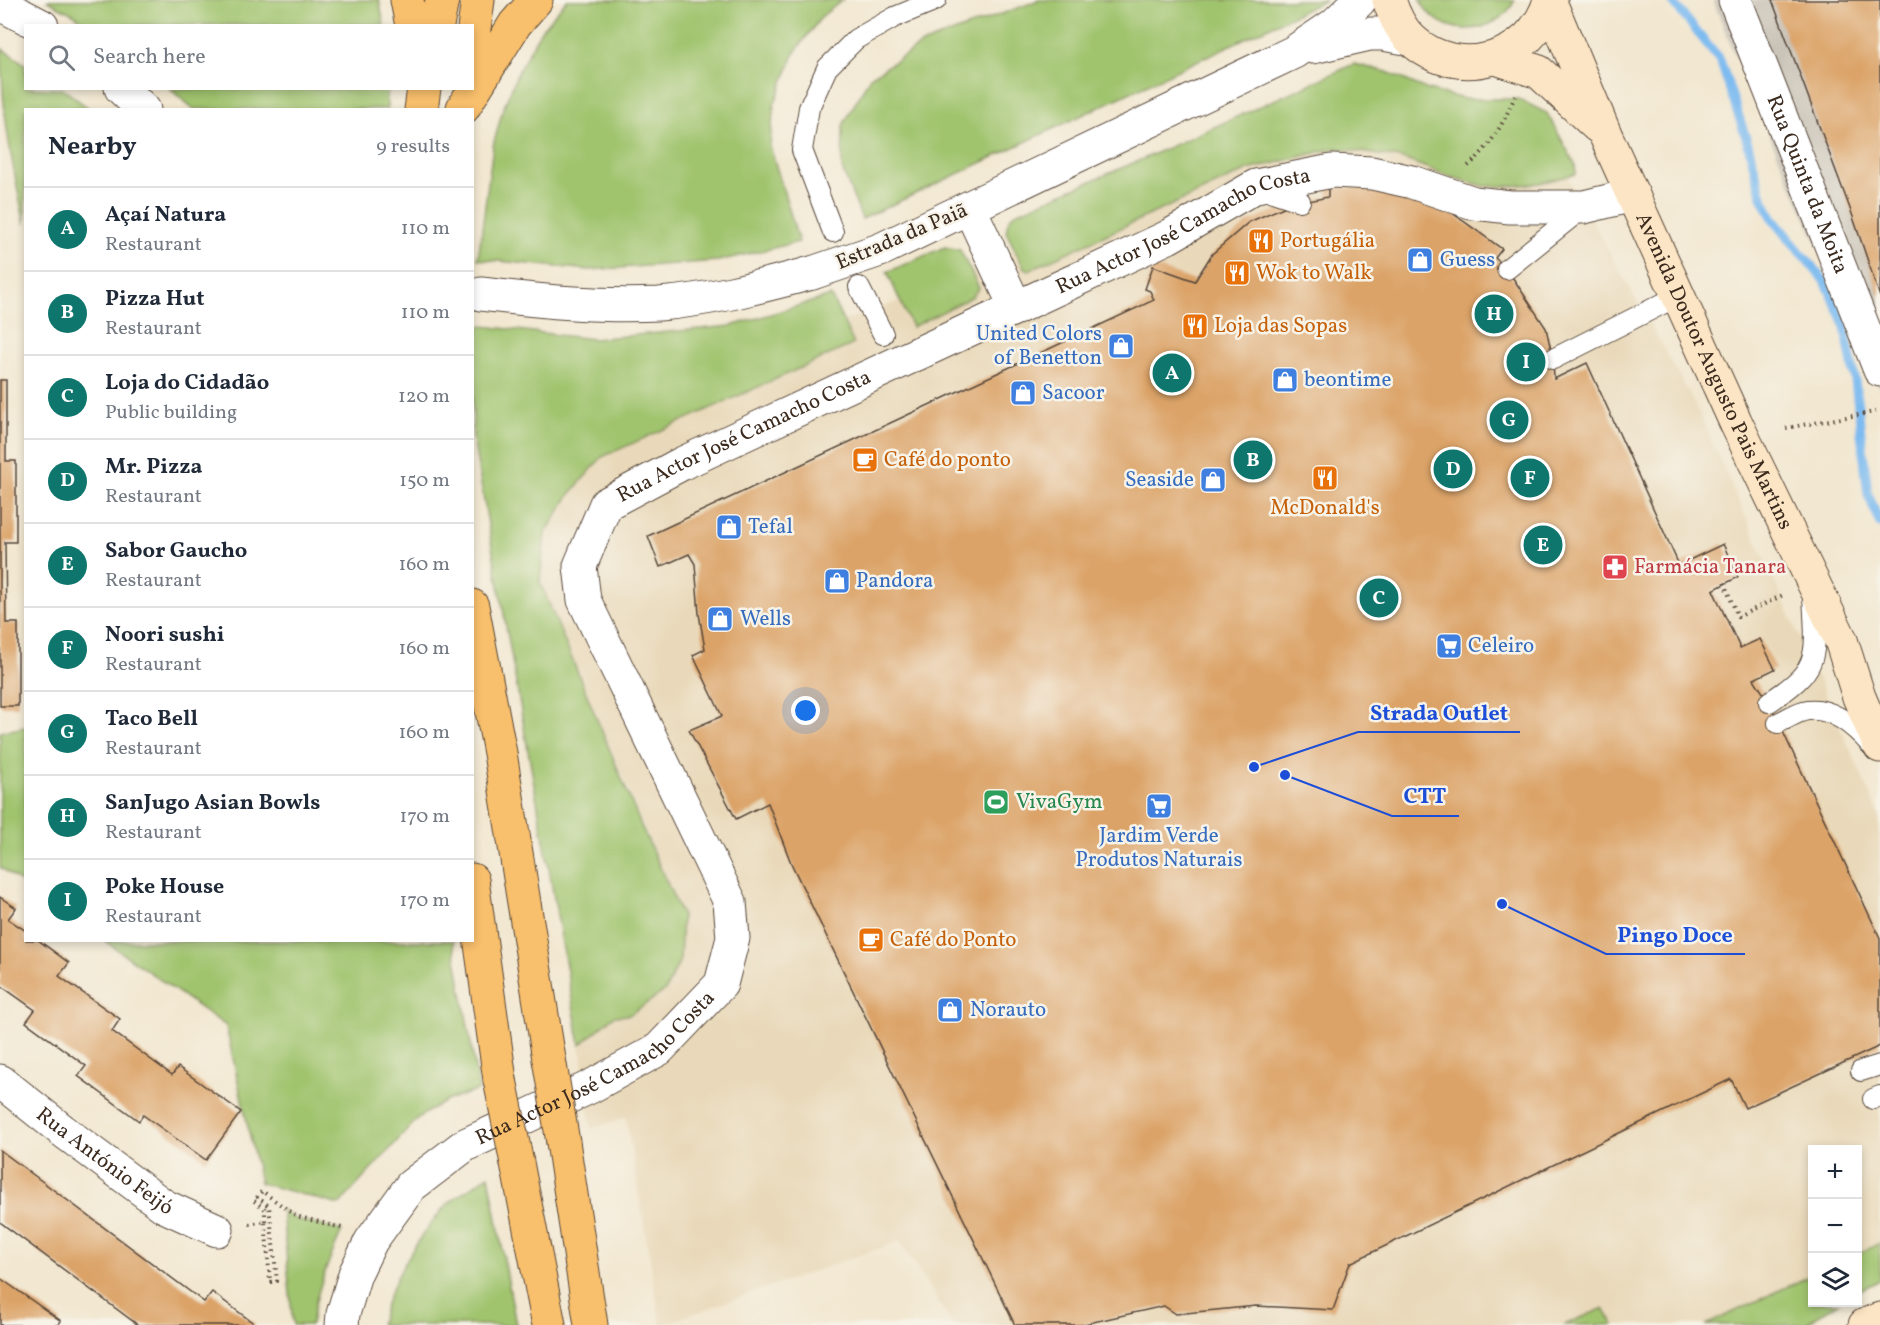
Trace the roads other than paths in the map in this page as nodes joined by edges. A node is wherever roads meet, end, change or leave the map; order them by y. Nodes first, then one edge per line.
1 (407, 0) edge
2 (442, 0) edge
3 (478, 0) edge
4 (536, 0) edge
5 (936, 0) edge
6 (1360, 0) edge
7 (1389, 0) edge
8 (1735, 0) edge
9 (1550, 1) edge
10 (0, 4) edge
11 (38, 24) edge
12 (412, 24) edge
13 (437, 24) edge
14 (474, 29) edge
15 (1411, 39) junction
16 (1294, 52) junction
17 (1496, 58) junction
18 (474, 87) edge
19 (123, 90) edge
20 (424, 90) edge
21 (142, 108) edge
22 (421, 108) edge
23 (1605, 134) junction
24 (1256, 186) junction
25 (1633, 195) junction
26 (1300, 201) dead end
27 (1584, 207) junction
28 (970, 209) junction
29 (833, 232) dead end
30 (1507, 269) dead end
31 (859, 287) dead end
32 (481, 294) dead end
33 (1678, 296) junction
34 (1016, 308) junction
35 (883, 334) dead end
36 (1553, 359) dead end
37 (1880, 370) edge
38 (1812, 582) junction
39 (474, 616) edge
40 (1841, 640) junction
41 (1880, 696) edge
42 (1769, 702) dead end
43 (1778, 723) dead end
44 (1880, 746) edge
45 (1880, 754) edge
46 (474, 894) edge
47 (1880, 1065) edge
48 (1861, 1071) dead end
49 (0, 1081) edge
50 (218, 1230) road end
51 (1880, 1319) edge
52 (342, 1325) edge
53 (549, 1325) edge
54 (591, 1325) edge
55 (1865, 1325) edge

1 - 12 highway
2 - 13 highway
3 - 14 highway
4 - 18 highway
5 - 29 lane
6 - 16 street
7 - 15 main road
8 - 37 street, Rua Quinta da Moita
9 - 17 main road
9 - 23 main road, Avenida Doutor Augusto Pais Martins
10 - 11 street
15 - 16 street
15 - 17 main road
16 - 28 street, Estrada da Paiã
17 - 23 main road, Avenida Doutor Augusto Pais Martins
19 - 21 street
20 - 22 highway
23 - 25 main road, Avenida Doutor Augusto Pais Martins
24 - 26 lane
24 - 27 street, Rua Actor José Camacho Costa
24 - 34 street, Rua Actor José Camacho Costa
25 - 27 street, Rua Actor José Camacho Costa
25 - 33 main road, Avenida Doutor Augusto Pais Martins
27 - 30 lane
28 - 32 street, Estrada da Paiã, bridge
28 - 34 street
31 - 35 lane
33 - 36 lane
33 - 38 main road, Avenida Doutor Augusto Pais Martins
34 - 52 street, Rua Actor José Camacho Costa
38 - 40 main road, Avenida Doutor Augusto Pais Martins
38 - 42 lane
39 - 54 highway, bridge
40 - 41 main road, Avenida Doutor Augusto Pais Martins
40 - 44 main road, Avenida Doutor Augusto Pais Martins
43 - 45 lane
46 - 53 highway, bridge
47 - 48 lane
49 - 50 street, Rua António Feijó
51 - 55 main road

